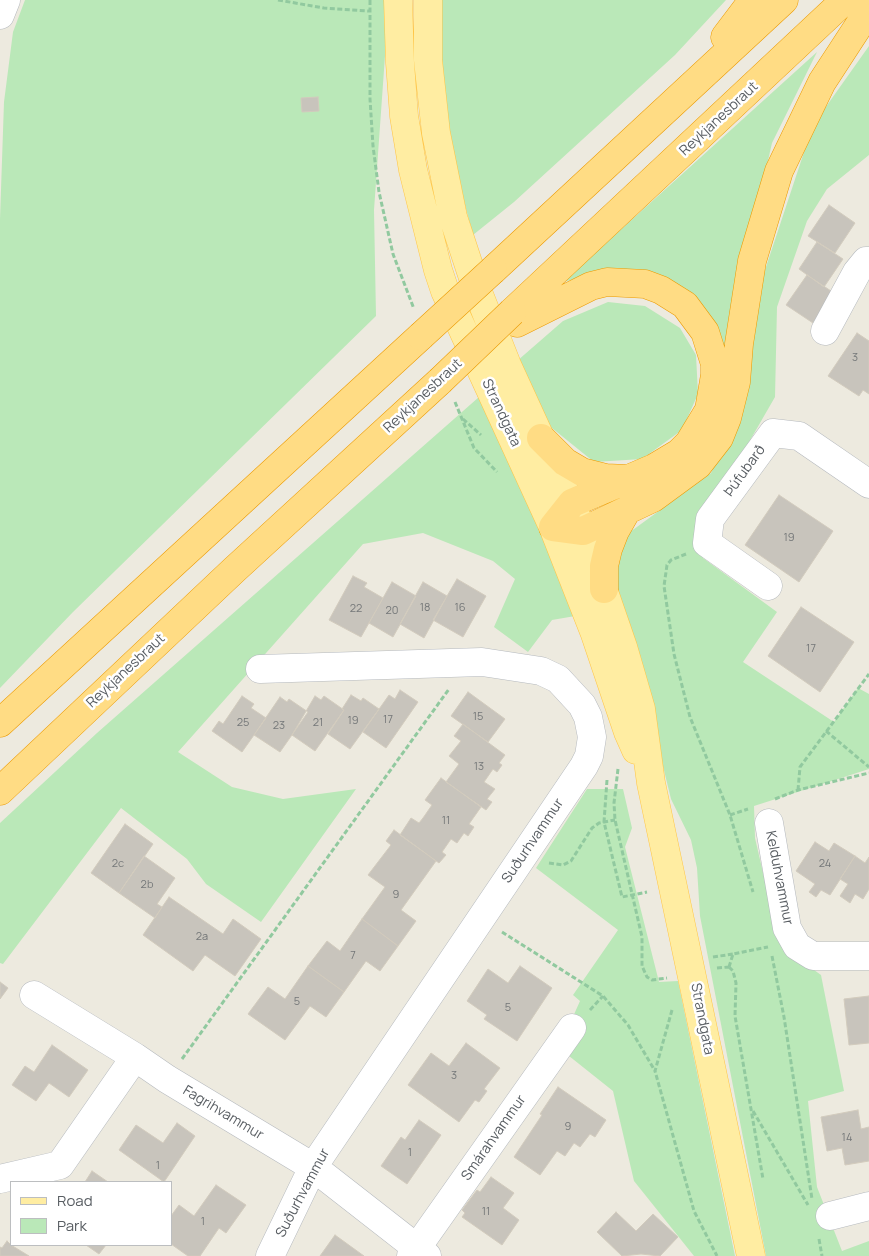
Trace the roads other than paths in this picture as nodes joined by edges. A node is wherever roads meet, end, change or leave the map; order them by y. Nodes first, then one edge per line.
1 (6, 0) edge
2 (398, 0) edge
3 (428, 0) edge
4 (753, 0) edge
5 (784, 0) edge
6 (846, 0) edge
7 (869, 10) edge
8 (0, 15) edge
9 (674, 103) junction
10 (869, 261) edge
11 (515, 318) junction
12 (825, 331) dead end
13 (541, 438) junction
14 (629, 479) junction
15 (869, 484) edge
16 (572, 503) junction
17 (627, 510) junction
18 (553, 528) junction
19 (583, 531) junction
20 (768, 586) dead end
21 (604, 589) junction
22 (260, 669) dead end
23 (0, 723) edge
24 (651, 783) junction
25 (0, 791) edge
26 (769, 824) dead end
27 (869, 956) edge
28 (34, 995) dead end
29 (572, 1028) dead end
30 (135, 1057) junction
31 (313, 1167) junction
32 (56, 1174) edge
33 (0, 1178) edge
34 (869, 1206) edge
35 (818, 1217) road end
36 (418, 1253) edge
37 (270, 1256) edge
38 (751, 1256) edge

1 - 8 street
2 - 18 main road, Strandgata
3 - 13 main road, Strandgata
4 - 9 highway
5 - 9 highway
6 - 11 highway, Reykjanesbraut
7 - 17 highway
9 - 23 highway, bridge
10 - 12 street
11 - 14 highway
11 - 25 highway, Reykjanesbraut, bridge
13 - 14 highway
13 - 16 main road, Strandgata
14 - 16 highway
15 - 20 street, Þúfubarð
16 - 18 highway
16 - 19 main road, Strandgata
17 - 19 highway
17 - 21 highway
18 - 19 highway
18 - 24 main road, Strandgata
19 - 21 main road, Strandgata
21 - 24 main road, Strandgata
22 - 31 street, Suðurhvammur
24 - 38 main road, Strandgata
26 - 27 street, Kelduhvammur
28 - 30 street, Fagrihvammur
29 - 36 street, Smárahvammur
30 - 31 street, Fagrihvammur
30 - 32 street
31 - 36 street, Smárahvammur
31 - 37 street, Suðurhvammur
32 - 33 street
34 - 35 street

